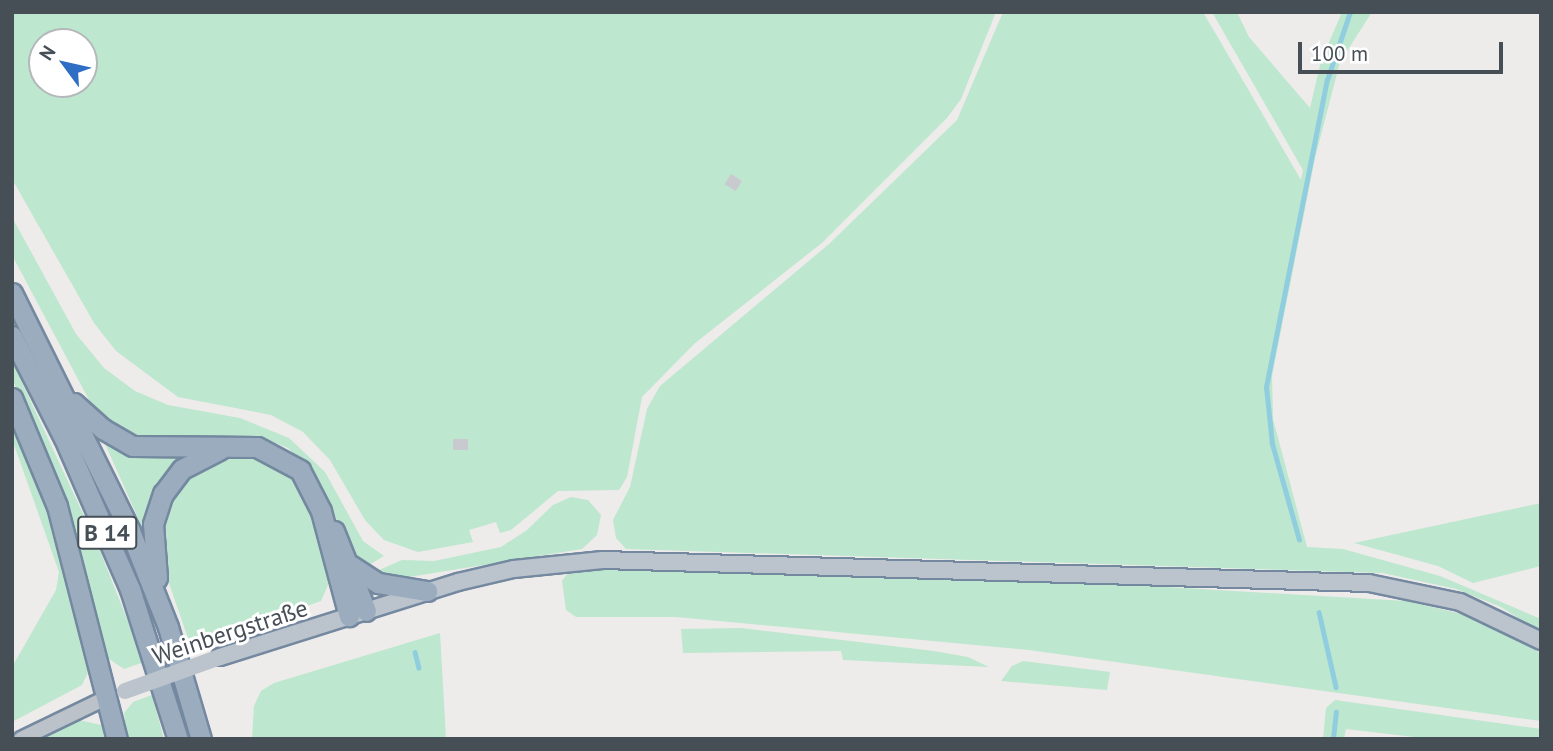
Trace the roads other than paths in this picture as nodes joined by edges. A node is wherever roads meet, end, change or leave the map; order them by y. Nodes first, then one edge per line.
1 (12, 293) edge
2 (12, 336) edge
3 (66, 395) junction
4 (12, 398) edge
5 (233, 445) junction
6 (321, 511) junction
7 (349, 564) junction
8 (427, 591) junction
9 (160, 605) junction
10 (358, 613) junction
11 (1541, 641) edge
12 (106, 698) junction
13 (21, 739) edge
14 (117, 739) edge
15 (178, 739) edge
16 (201, 739) edge

1 - 3 highway, B 14
2 - 15 highway, B 14
3 - 5 highway
3 - 9 highway, B 14
4 - 12 highway
5 - 6 highway
5 - 9 highway
6 - 7 highway
6 - 10 highway
7 - 8 highway
7 - 10 highway
8 - 10 main road, Weinbergstraße
8 - 11 main road, Weinbergstraße
9 - 16 highway, B 14
10 - 12 main road, Weinbergstraße, bridge
12 - 13 street, Weinbergstraße
12 - 14 highway

